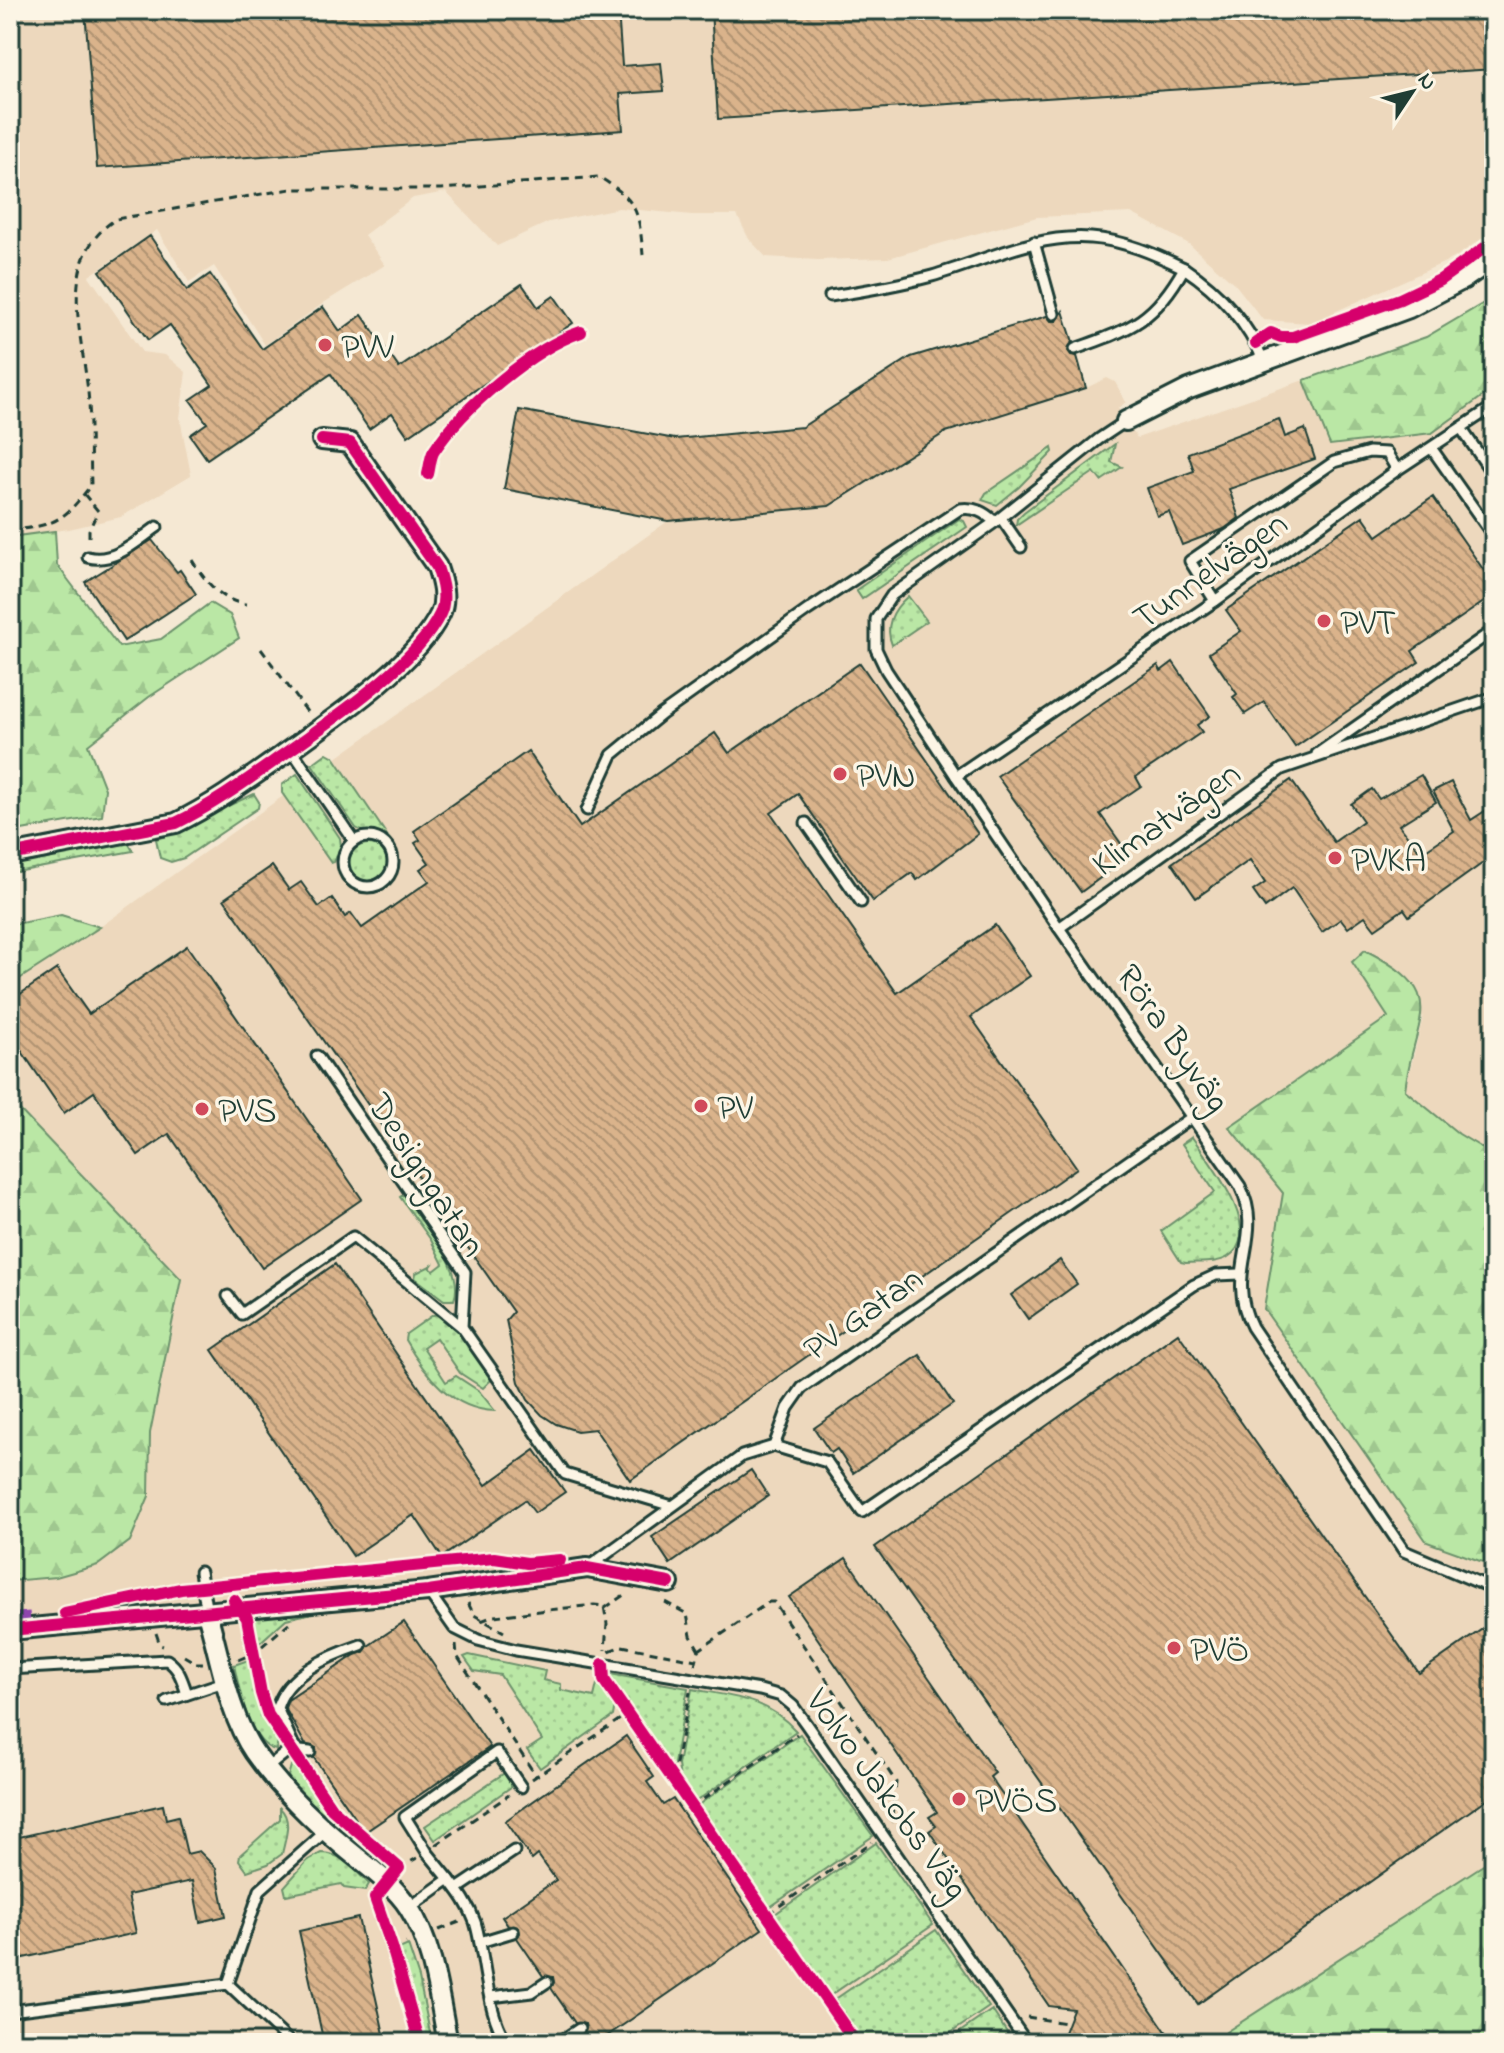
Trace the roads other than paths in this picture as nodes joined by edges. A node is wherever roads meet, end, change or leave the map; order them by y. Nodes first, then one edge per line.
1 (1034, 242) junction
2 (1494, 258) edge
3 (1184, 268) junction
4 (830, 296) dead end
5 (1054, 314) dead end
6 (1075, 349) dead end
7 (1264, 362) junction
8 (1494, 406) edge
9 (1126, 421) joint
10 (1461, 428) junction
11 (322, 440) dead end
12 (1432, 449) junction
13 (1397, 470) junction
14 (1494, 476) edge
15 (998, 520) junction
16 (157, 527) dead end
17 (1494, 537) edge
18 (1021, 547) dead end
19 (88, 557) road end
20 (1215, 601) junction
21 (1494, 630) edge
22 (1494, 697) edge
23 (291, 749) junction
24 (1308, 760) junction
25 (956, 776) junction
26 (587, 810) dead end
27 (806, 823) dead end
28 (354, 841) junction
29 (10, 855) edge
30 (861, 902) dead end
31 (1059, 928) junction
32 (317, 1056) dead end
33 (1192, 1117) junction
34 (1240, 1274) junction
35 (228, 1296) dead end
36 (462, 1327) junction
37 (774, 1446) junction
38 (672, 1506) junction
39 (587, 1568) junction
40 (200, 1572) dead end
41 (1494, 1589) edge
42 (428, 1591) junction
43 (665, 1591) road end
44 (207, 1613) junction
45 (10, 1630) edge
46 (361, 1645) dead end
47 (10, 1669) edge
48 (227, 1681) junction
49 (187, 1694) junction
50 (167, 1701) dead end
51 (294, 1746) junction
52 (310, 1752) dead end
53 (267, 1768) junction
54 (521, 1787) road end
55 (326, 1831) junction
56 (514, 1851) dead end
57 (449, 1879) junction
58 (457, 1889) junction
59 (409, 1908) junction
60 (513, 1932) dead end
61 (480, 1942) junction
62 (547, 1982) dead end
63 (228, 1984) junction
64 (491, 1997) junction
65 (10, 2011) edge
66 (579, 2029) dead end
67 (291, 2043) edge
68 (448, 2043) edge
69 (509, 2043) edge
70 (558, 2043) edge
71 (1027, 2043) edge

1 - 3 lane
1 - 4 lane
1 - 5 lane
2 - 7 street
3 - 6 lane
3 - 7 lane
7 - 9 street
8 - 10 lane, Tunnelvägen
9 - 15 lane, Röra Byväg
10 - 12 lane, Tunnelvägen
10 - 14 lane
11 - 23 street
12 - 13 lane, Tunnelvägen
12 - 17 lane
13 - 20 lane, Tunnelvägen
13 - 20 lane
15 - 18 lane
15 - 25 lane, Röra Byväg
15 - 26 lane
16 - 19 lane
20 - 25 lane, Tunnelvägen
21 - 24 lane, Klimatvägen
22 - 24 lane, Klimatvägen
23 - 28 lane
23 - 29 street
24 - 31 lane, Klimatvägen
25 - 31 lane, Röra Byväg
27 - 30 lane
28 - 28 lane
31 - 33 lane, Röra Byväg
32 - 36 lane, Designgatan
33 - 34 lane, Röra Byväg
33 - 37 lane, PV Gatan
34 - 37 lane
34 - 41 lane, Röra Byväg
35 - 36 lane
36 - 38 lane
37 - 38 lane
38 - 39 lane
39 - 42 street
39 - 43 street
40 - 44 lane
42 - 44 street
42 - 71 lane, Volvo Jakobs Väg
44 - 45 street
44 - 48 street
46 - 51 lane
47 - 49 lane
48 - 49 lane
48 - 53 street
49 - 50 lane
51 - 52 lane
51 - 53 lane
53 - 55 street
54 - 57 lane
55 - 59 street
55 - 63 lane
56 - 58 lane
57 - 58 lane
57 - 59 lane
58 - 61 lane
59 - 68 street
60 - 61 lane
61 - 64 lane
62 - 64 lane
63 - 65 lane
63 - 67 lane
64 - 69 lane
66 - 70 lane

